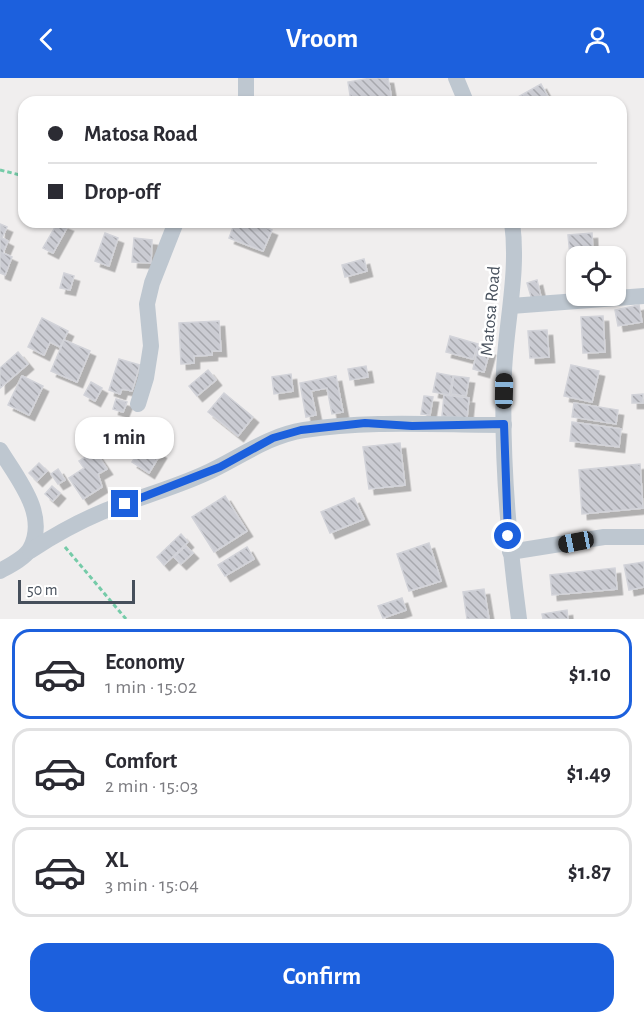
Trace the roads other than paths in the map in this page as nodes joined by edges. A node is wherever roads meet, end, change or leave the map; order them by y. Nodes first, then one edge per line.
1 (246, 78) edge
2 (456, 78) edge
3 (246, 96) edge
4 (464, 96) edge
5 (174, 228) edge
6 (513, 228) edge
7 (644, 296) edge
8 (511, 306) junction
9 (138, 404) dead end
10 (504, 424) junction
11 (0, 450) edge
12 (644, 537) edge
13 (30, 551) junction
14 (510, 552) junction
15 (0, 572) edge
16 (519, 619) edge

1 - 3 street
2 - 4 street
5 - 9 street
6 - 8 street, Matosa Road
7 - 8 street
8 - 10 street, Matosa Road
10 - 13 street
10 - 14 street, Matosa Road
11 - 13 street
12 - 14 street
13 - 15 street
14 - 16 street, Matosa Road

